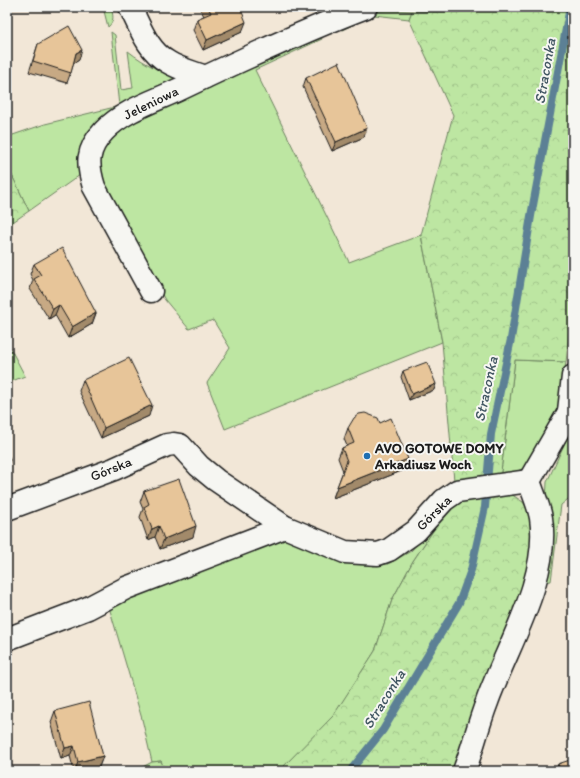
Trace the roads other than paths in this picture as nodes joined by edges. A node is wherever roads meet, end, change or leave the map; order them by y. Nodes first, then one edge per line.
1 (130, 7) edge
2 (366, 7) edge
3 (205, 77) junction
4 (151, 291) dead end
5 (573, 376) edge
6 (571, 408) edge
7 (529, 480) junction
8 (7, 509) edge
9 (285, 527) junction
10 (7, 639) edge
11 (464, 771) edge

1 - 3 street
2 - 3 street, Jeleniowa
3 - 4 street, Jeleniowa
5 - 6 street
6 - 7 street
7 - 9 street, Górska
7 - 11 street
8 - 9 street, Górska
9 - 10 street

